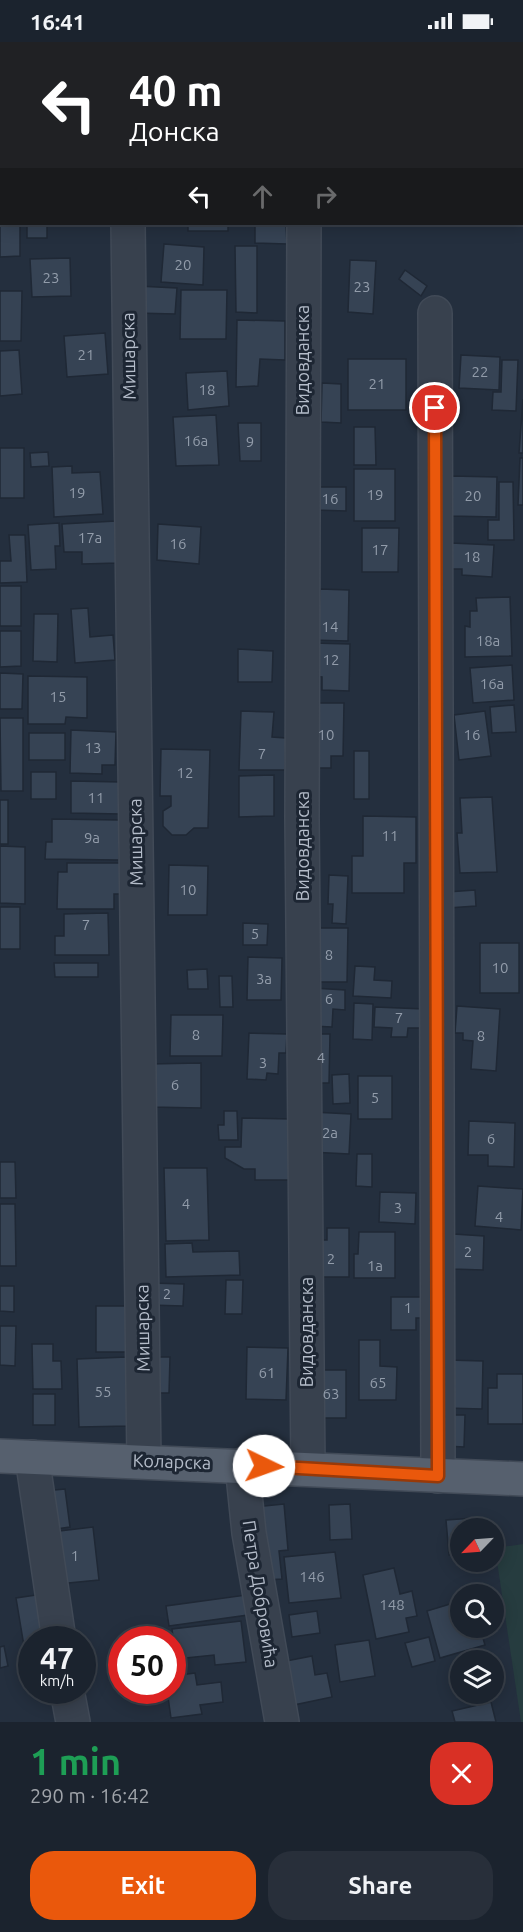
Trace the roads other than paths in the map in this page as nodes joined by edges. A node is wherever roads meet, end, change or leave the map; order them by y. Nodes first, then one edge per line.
1 (128, 225) edge
2 (304, 225) edge
3 (435, 313) dead end
4 (16, 1456) edge
5 (144, 1461) junction
6 (242, 1465) junction
7 (308, 1468) junction
8 (438, 1476) junction
9 (523, 1479) edge
10 (56, 1626) edge
11 (70, 1704) edge
12 (73, 1722) edge
13 (282, 1722) edge

1 - 5 street, Мишарска
2 - 7 street, Видовданска
3 - 8 street
4 - 5 main road, Коларска
4 - 10 street
5 - 6 main road, Коларска
6 - 7 main road, Коларска
6 - 13 street, Петра Добровића
7 - 8 main road, Коларска
8 - 9 main road, Коларска
11 - 12 street

